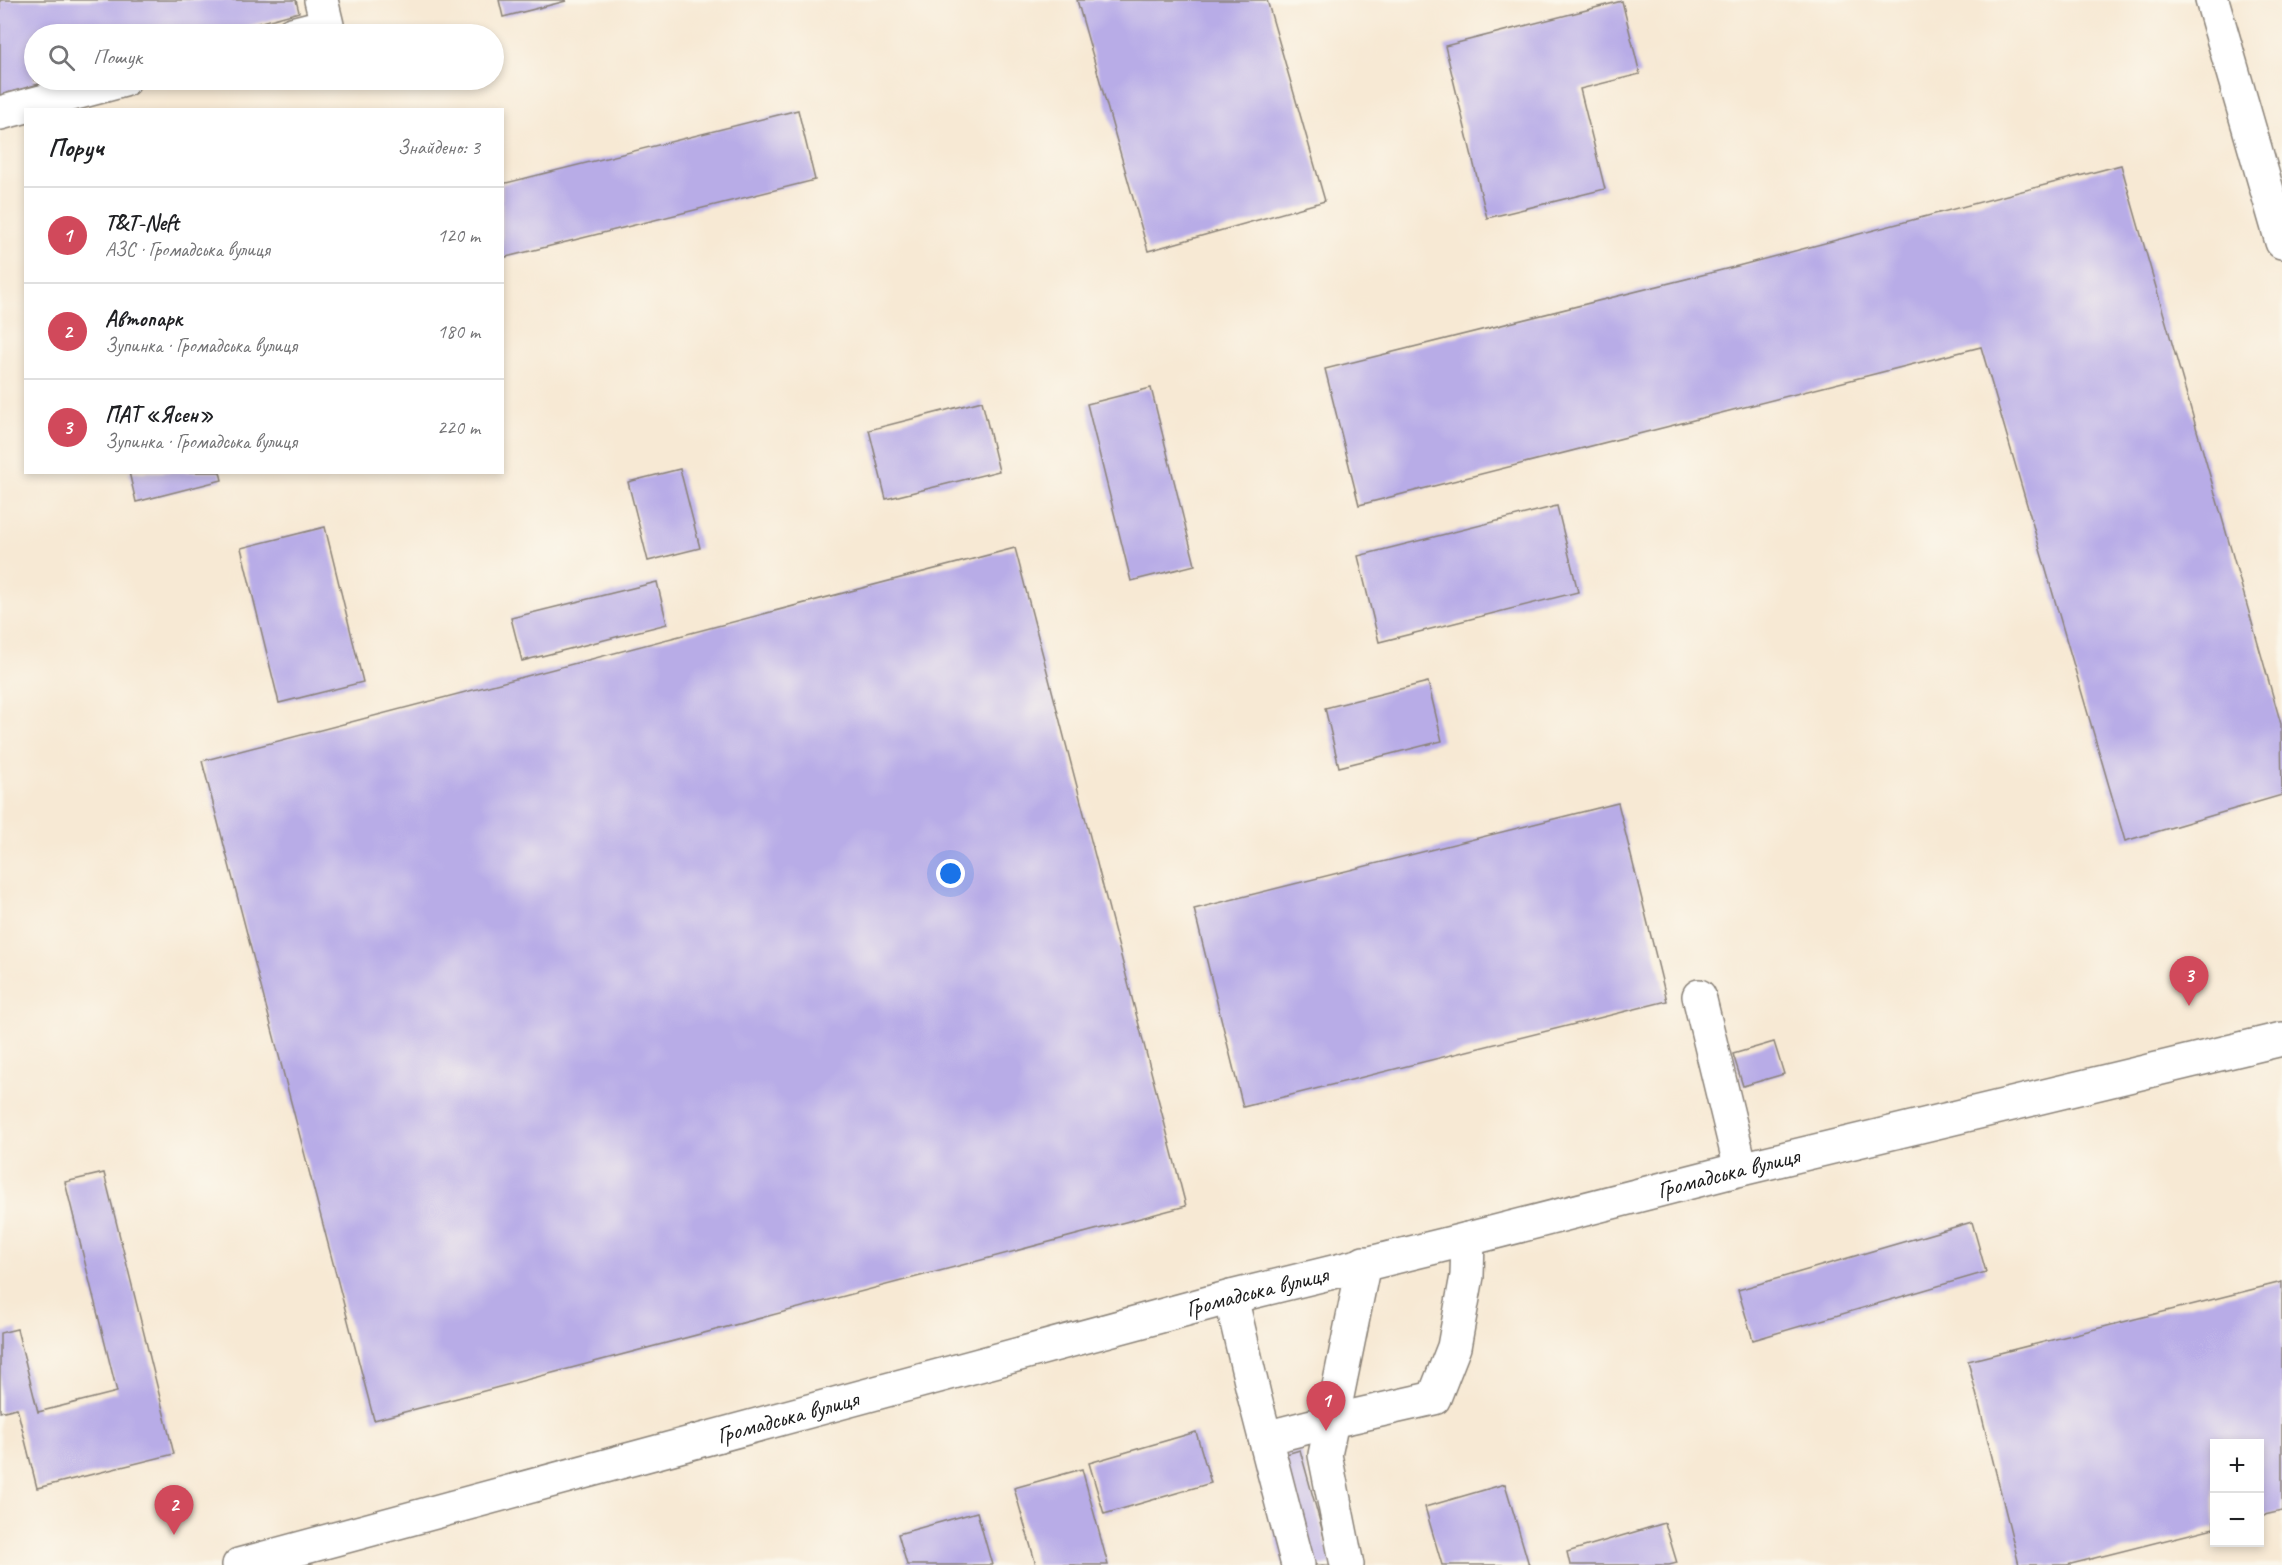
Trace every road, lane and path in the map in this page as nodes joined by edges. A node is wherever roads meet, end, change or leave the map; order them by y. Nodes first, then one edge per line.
1 (321, 0) edge
2 (2211, 0) edge
3 (327, 24) edge
4 (86, 90) edge
5 (0, 113) edge
6 (2282, 242) edge
7 (1699, 996) dead end
8 (2282, 1039) edge
9 (1741, 1169) junction
10 (1468, 1239) junction
11 (1364, 1263) junction
12 (1232, 1297) junction
13 (1332, 1421) junction
14 (1265, 1438) junction
15 (239, 1565) edge
16 (1298, 1565) edge
17 (1347, 1565) edge

1 - 3 street
2 - 6 street
4 - 5 street
7 - 9 street
8 - 9 street, Громадська вулиця
9 - 10 street, Громадська вулиця
10 - 11 street, Громадська вулиця
10 - 13 street
11 - 12 street, Громадська вулиця
11 - 13 street
12 - 14 street
12 - 15 street, Громадська вулиця
13 - 14 street
13 - 17 street
14 - 16 street

